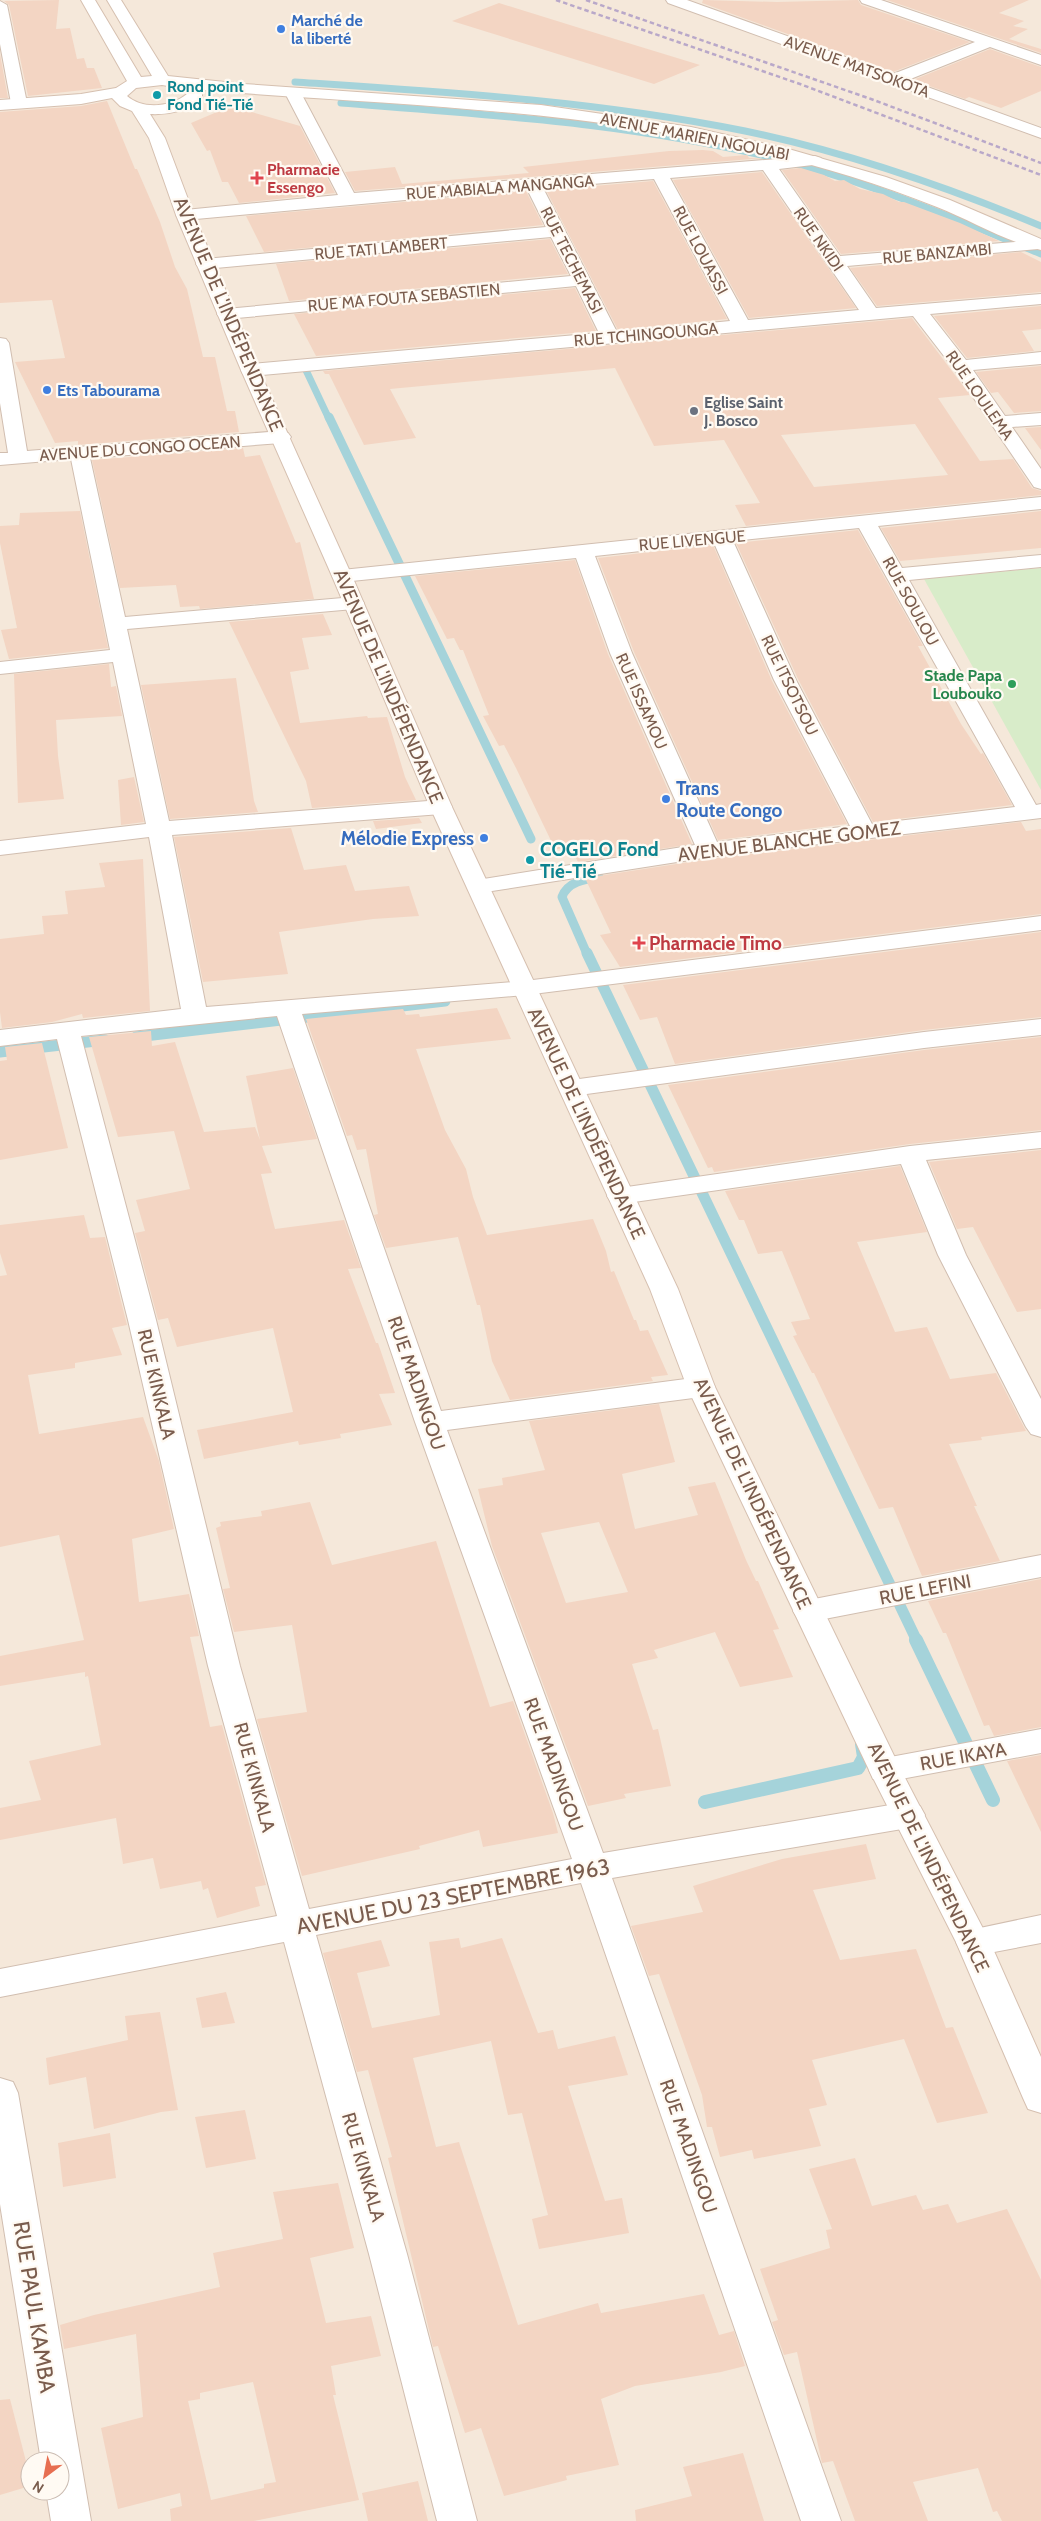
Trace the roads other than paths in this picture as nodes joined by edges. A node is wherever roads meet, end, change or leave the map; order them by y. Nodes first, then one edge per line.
1 (88, 0) edge
2 (114, 0) edge
3 (673, 0) edge
4 (867, 0) edge
5 (0, 5) edge
6 (990, 42) junction
7 (1041, 60) edge
8 (895, 79) junction
9 (162, 80) junction
10 (136, 83) junction
11 (185, 84) junction
12 (274, 92) junction
13 (293, 92) junction
14 (126, 100) junction
15 (19, 103) junction
16 (0, 105) edge
17 (178, 105) junction
18 (1041, 133) edge
19 (158, 138) junction
20 (815, 161) junction
21 (767, 164) junction
22 (660, 174) junction
23 (533, 184) junction
24 (349, 198) junction
25 (185, 215) junction
26 (557, 231) junction
27 (1039, 244) edge
28 (836, 262) junction
29 (205, 264) junction
30 (581, 280) junction
31 (1041, 299) edge
32 (917, 309) junction
33 (226, 314) junction
34 (871, 314) junction
35 (742, 326) junction
36 (610, 336) junction
37 (1, 353) edge
38 (1041, 358) edge
39 (961, 366) junction
40 (250, 370) junction
41 (1041, 419) edge
42 (1000, 422) junction
43 (281, 437) junction
44 (79, 452) junction
45 (9, 458) edge
46 (1041, 483) edge
47 (1041, 503) edge
48 (866, 522) junction
49 (721, 537) junction
50 (584, 550) junction
51 (1041, 561) edge
52 (897, 575) junction
53 (342, 576) junction
54 (354, 604) junction
55 (117, 624) junction
56 (122, 655) junction
57 (0, 668) edge
58 (441, 807) junction
59 (1035, 812) edge
60 (160, 829) junction
61 (864, 831) junction
62 (0, 848) edge
63 (709, 850) junction
64 (479, 886) junction
65 (1041, 923) edge
66 (525, 988) junction
67 (288, 1007) junction
68 (195, 1015) junction
69 (1041, 1027) edge
70 (67, 1030) junction
71 (0, 1038) edge
72 (572, 1088) junction
73 (1041, 1140) edge
74 (910, 1154) junction
75 (620, 1196) junction
76 (701, 1387) junction
77 (430, 1422) junction
78 (1041, 1427) edge
79 (1041, 1566) edge
80 (809, 1611) junction
81 (1041, 1742) edge
82 (885, 1770) junction
83 (908, 1815) junction
84 (592, 1868) junction
85 (296, 1926) junction
86 (1041, 1929) edge
87 (973, 1942) junction
88 (0, 1983) edge
89 (0, 2093) edge
90 (1041, 2098) edge
91 (71, 2521) edge
92 (457, 2521) edge
93 (821, 2521) edge

1 - 10 street
2 - 9 street
3 - 8 street, AVENUE MATSOKOTA
4 - 6 street
5 - 15 street
6 - 7 street
6 - 8 street
8 - 18 street, AVENUE MATSOKOTA
9 - 10 street, AVENUE MARIEN NGOUABI
9 - 11 street, AVENUE MARIEN NGOUABI
10 - 14 street
11 - 12 street, AVENUE MARIEN NGOUABI
11 - 17 street
12 - 13 street, AVENUE MARIEN NGOUABI
12 - 17 street, AVENUE MARIEN NGOUABI
13 - 20 street, AVENUE MARIEN NGOUABI
13 - 24 street
14 - 15 street, AVENUE MARIEN NGOUABI
14 - 17 street, AVENUE MARIEN NGOUABI
14 - 19 street, AVENUE DE L'INDÉPENDANCE
15 - 16 street, AVENUE MARIEN NGOUABI
17 - 19 street
19 - 25 street, AVENUE DE L'INDÉPENDANCE
20 - 21 street, RUE MABIALA MANGANGA
20 - 27 street, AVENUE MARIEN NGOUABI
21 - 22 street, RUE MABIALA MANGANGA
21 - 28 street, RUE NKIDI
22 - 23 street, RUE MABIALA MANGANGA
22 - 35 street, RUE LOUASSI
23 - 24 street, RUE MABIALA MANGANGA
23 - 26 street, RUE TECHEMASI
24 - 25 street, RUE MABIALA MANGANGA
25 - 29 street, AVENUE DE L'INDÉPENDANCE
26 - 29 street, RUE TATI LAMBERT
26 - 30 street, RUE TECHEMASI
27 - 28 street, RUE BANZAMBI
28 - 34 street, RUE NKIDI
29 - 33 street, AVENUE DE L'INDÉPENDANCE
30 - 33 street, RUE MA FOUTA SEBASTIEN
30 - 36 street, RUE TECHEMASI
31 - 32 street, RUE TCHINGOUNGA
32 - 34 street, RUE TCHINGOUNGA
32 - 39 street, RUE LOULEMA
33 - 40 street, AVENUE DE L'INDÉPENDANCE
34 - 35 street, RUE TCHINGOUNGA
35 - 36 street, RUE TCHINGOUNGA
36 - 40 street, RUE TCHINGOUNGA
37 - 45 street
38 - 39 street
39 - 42 street, RUE LOULEMA
40 - 43 street, AVENUE DE L'INDÉPENDANCE
41 - 42 street
42 - 46 street, RUE LOULEMA
43 - 44 street, AVENUE DU CONGO OCEAN
43 - 53 street, AVENUE DE L'INDÉPENDANCE
44 - 45 street, AVENUE DU CONGO OCEAN
44 - 55 street
47 - 48 street, RUE LIVENGUE
48 - 49 street, RUE LIVENGUE
48 - 52 street, RUE SOULOU
49 - 50 street, RUE LIVENGUE
49 - 61 street, RUE ITSOTSOU
50 - 53 street, RUE LIVENGUE
50 - 63 street, RUE ISSAMOU
51 - 52 street
52 - 59 street, RUE SOULOU
53 - 54 street, AVENUE DE L'INDÉPENDANCE
54 - 55 street
54 - 58 street, AVENUE DE L'INDÉPENDANCE
55 - 56 street
56 - 57 street
56 - 60 street
58 - 60 street
58 - 64 street, AVENUE DE L'INDÉPENDANCE
59 - 61 street, AVENUE BLANCHE GOMEZ
60 - 62 street
60 - 68 street
61 - 63 street, AVENUE BLANCHE GOMEZ
63 - 64 street, AVENUE BLANCHE GOMEZ
64 - 66 street, AVENUE DE L'INDÉPENDANCE
65 - 66 street
66 - 67 street
66 - 72 street, AVENUE DE L'INDÉPENDANCE
67 - 68 street
67 - 77 street, RUE MADINGOU
68 - 70 street
69 - 72 street
70 - 71 street
70 - 85 street, RUE KINKALA
72 - 75 street, AVENUE DE L'INDÉPENDANCE
73 - 74 street
74 - 75 street
74 - 78 street
75 - 76 street, AVENUE DE L'INDÉPENDANCE
76 - 77 street
76 - 80 street, AVENUE DE L'INDÉPENDANCE
77 - 84 street, RUE MADINGOU
79 - 80 street, RUE LEFINI
80 - 82 street, AVENUE DE L'INDÉPENDANCE
81 - 82 street, RUE IKAYA
82 - 83 street, AVENUE DE L'INDÉPENDANCE
83 - 84 street, AVENUE DU 23 SEPTEMBRE 1963
83 - 87 street, AVENUE DE L'INDÉPENDANCE
84 - 85 street, AVENUE DU 23 SEPTEMBRE 1963
84 - 93 street, RUE MADINGOU
85 - 88 street, AVENUE DU 23 SEPTEMBRE 1963
85 - 92 street, RUE KINKALA
86 - 87 street
87 - 90 street, AVENUE DE L'INDÉPENDANCE
89 - 91 street, RUE PAUL KAMBA

